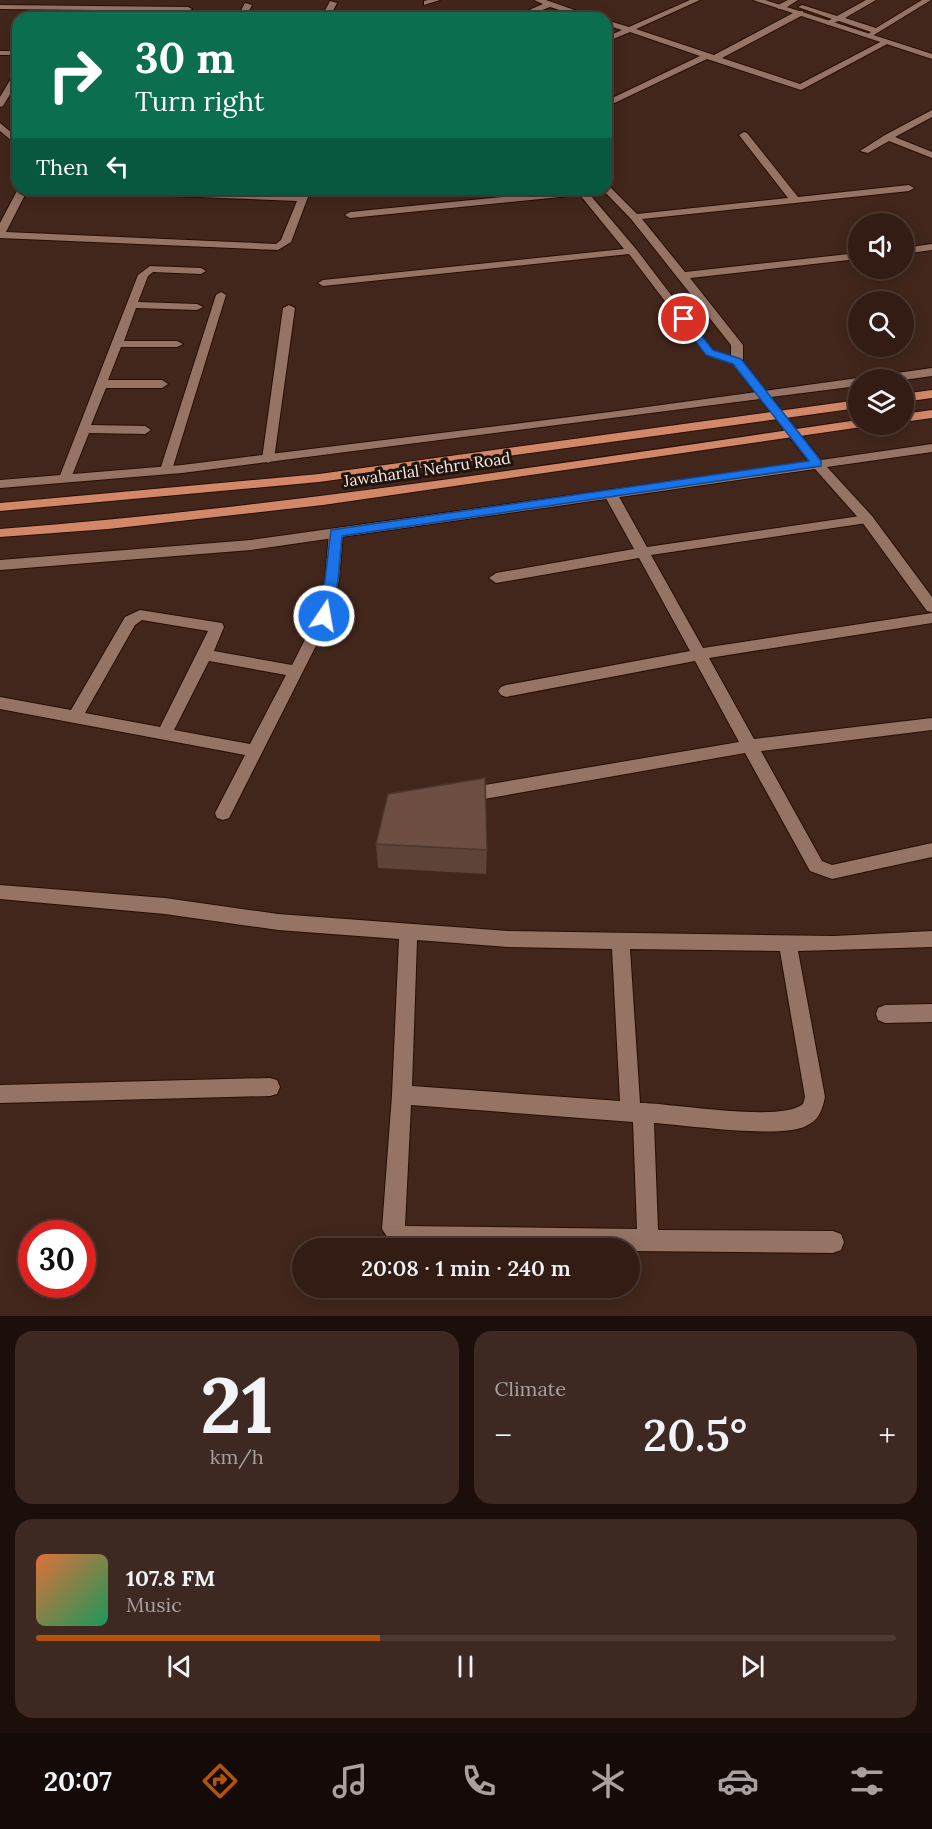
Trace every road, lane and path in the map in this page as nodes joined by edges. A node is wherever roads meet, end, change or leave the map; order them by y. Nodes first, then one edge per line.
1 (436, 0) edge
2 (538, 0) edge
3 (568, 0) edge
4 (696, 0) edge
5 (757, 0) edge
6 (794, 0) edge
7 (814, 0) edge
8 (865, 0) edge
9 (872, 0) edge
10 (927, 0) edge
11 (333, 3) dead end
12 (427, 3) dead end
13 (63, 4) edge
14 (248, 5) dead end
15 (552, 5) junction
16 (0, 7) edge
17 (781, 7) junction
18 (188, 9) dead end
19 (799, 10) junction
20 (244, 12) edge
21 (328, 12) edge
22 (532, 12) edge
23 (574, 12) edge
24 (832, 20) junction
25 (612, 24) edge
26 (629, 30) junction
27 (877, 31) junction
28 (869, 36) junction
29 (612, 37) edge
30 (887, 42) junction
31 (710, 57) junction
32 (932, 57) edge
33 (12, 84) edge
34 (2, 100) edge
35 (612, 101) edge
36 (932, 113) edge
37 (0, 126) edge
38 (744, 135) dead end
39 (888, 136) junction
40 (12, 137) edge
41 (865, 151) dead end
42 (932, 155) edge
43 (909, 188) dead end
44 (612, 194) edge
45 (20, 195) edge
46 (304, 195) edge
47 (543, 195) edge
48 (585, 195) edge
49 (795, 200) junction
50 (0, 210) edge
51 (11, 210) junction
52 (350, 215) dead end
53 (635, 217) junction
54 (0, 234) edge
55 (932, 248) edge
56 (914, 250) edge
57 (632, 251) junction
58 (848, 257) edge
59 (201, 271) dead end
60 (682, 276) junction
61 (323, 283) dead end
62 (221, 295) dead end
63 (131, 305) junction
64 (197, 306) dead end
65 (289, 308) dead end
66 (117, 344) junction
67 (177, 344) dead end
68 (737, 361) junction
69 (932, 372) edge
70 (914, 375) edge
71 (848, 383) edge
72 (102, 384) junction
73 (162, 384) dead end
74 (932, 394) edge
75 (763, 395) junction
76 (914, 396) edge
77 (848, 405) edge
78 (932, 414) edge
79 (779, 415) junction
80 (914, 416) edge
81 (848, 425) edge
82 (84, 429) junction
83 (145, 429) dead end
84 (793, 433) junction
85 (932, 448) edge
86 (268, 459) junction
87 (817, 464) junction
88 (166, 470) junction
89 (65, 478) junction
90 (0, 484) edge
91 (610, 493) junction
92 (0, 507) edge
93 (867, 519) junction
94 (0, 533) edge
95 (336, 533) junction
96 (644, 552) junction
97 (0, 565) edge
98 (496, 578) dead end
99 (932, 607) edge
100 (932, 618) edge
101 (701, 654) junction
102 (205, 655) junction
103 (297, 671) junction
104 (506, 691) dead end
105 (0, 703) edge
106 (75, 717) junction
107 (932, 724) edge
108 (164, 734) junction
109 (751, 746) junction
110 (255, 751) junction
111 (454, 797) edge
112 (223, 813) dead end
113 (932, 850) edge
114 (0, 892) edge
115 (408, 932) junction
116 (932, 939) edge
117 (621, 942) junction
118 (788, 944) junction
119 (932, 1013) edge
120 (885, 1014) dead end
121 (270, 1087) dead end
122 (0, 1094) edge
123 (402, 1095) junction
124 (637, 1112) junction
125 (648, 1240) junction
126 (833, 1242) dead end

1 - 12 street
2 - 15 street
3 - 15 street
4 - 26 street
5 - 17 street
6 - 17 street
7 - 19 street
8 - 24 street
9 - 24 street
10 - 27 street
11 - 21 street
13 - 16 street
13 - 18 street
14 - 20 street
15 - 22 street
15 - 23 street
17 - 19 street
19 - 24 street
19 - 31 street
24 - 27 street
24 - 28 street
25 - 26 street
26 - 29 street
26 - 31 street
27 - 28 street
28 - 30 street
30 - 31 street
30 - 32 street
31 - 35 street
33 - 34 street
36 - 39 street
37 - 40 street
38 - 49 street
39 - 41 street
39 - 42 street
43 - 49 street
44 - 53 street
45 - 51 street
46 - 54 street
47 - 52 street
48 - 57 street
49 - 53 street
50 - 51 street
51 - 54 street
53 - 60 street
55 - 56 street
57 - 61 street
57 - 68 street
58 - 60 street
59 - 63 street
60 - 68 street
62 - 88 street
63 - 64 street
63 - 66 street
65 - 86 street
66 - 67 street
66 - 72 street
68 - 75 street
69 - 70 street
71 - 75 street
72 - 73 street
72 - 82 street
74 - 76 main road
75 - 79 street
75 - 86 street
77 - 79 main road, Jawaharlal Nehru Road
78 - 80 main road
79 - 84 street
79 - 92 main road, Jawaharlal Nehru Road
81 - 84 main road, Jawaharlal Nehru Road
82 - 83 street
82 - 89 street
84 - 87 street
84 - 94 main road, Jawaharlal Nehru Road
85 - 87 street
86 - 88 street
87 - 91 street
87 - 93 street
88 - 89 street
89 - 90 street
91 - 95 street
91 - 96 street
93 - 96 street
93 - 99 street
95 - 97 street
95 - 103 street
96 - 98 street
96 - 101 street
100 - 101 street
101 - 104 street
101 - 109 street
102 - 103 street
102 - 106 street
102 - 108 street
103 - 110 street
105 - 106 street
106 - 108 street
107 - 109 street
108 - 110 street
109 - 111 street
109 - 113 street
110 - 112 street
114 - 115 street
115 - 117 street
115 - 123 street
116 - 118 street
117 - 118 street
117 - 124 street
118 - 124 street
119 - 120 street
121 - 122 street
123 - 124 street
123 - 125 street
124 - 125 street
125 - 126 street

